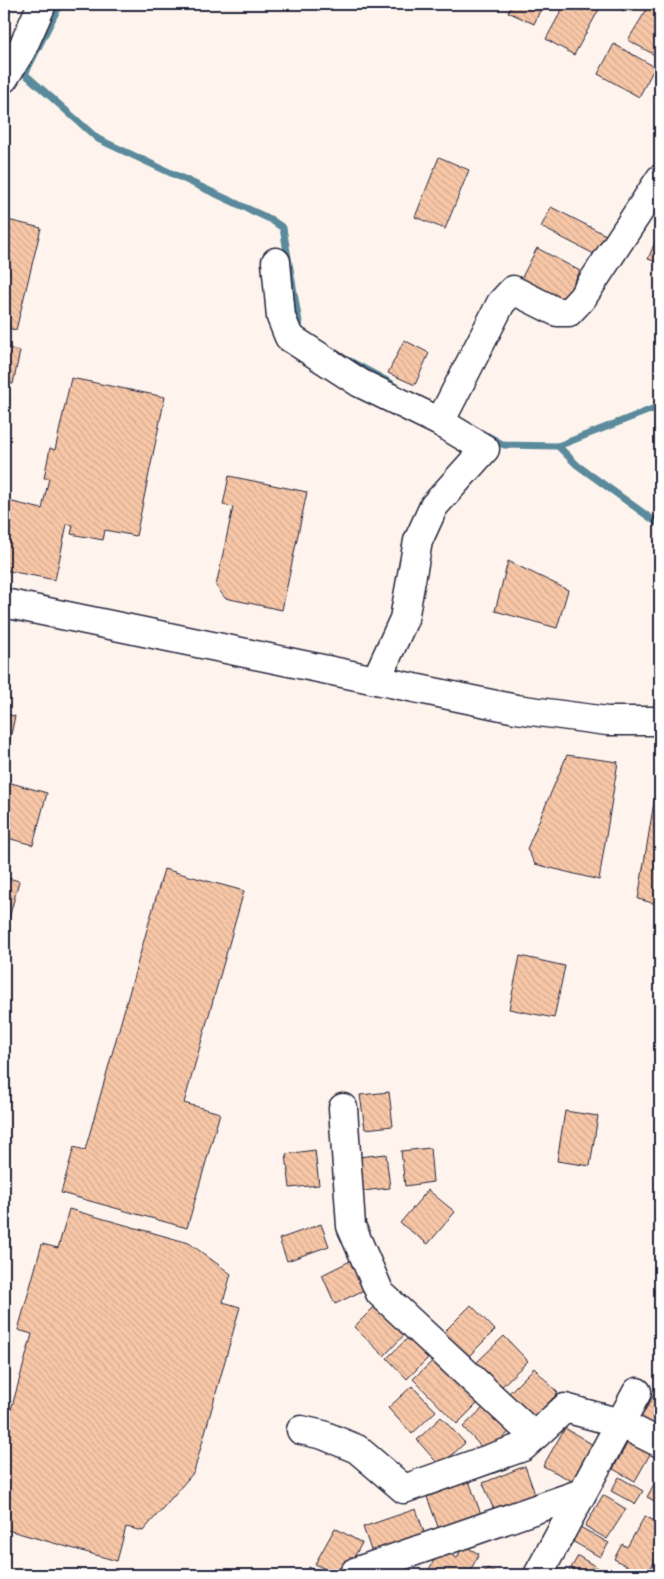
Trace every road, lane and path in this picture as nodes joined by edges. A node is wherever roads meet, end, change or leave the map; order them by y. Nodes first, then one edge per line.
1 (42, 4) edge
2 (4, 78) edge
3 (660, 179) edge
4 (276, 262) dead end
5 (440, 422) junction
6 (4, 603) edge
7 (376, 680) junction
8 (660, 721) edge
9 (343, 1108) dead end
10 (636, 1392) dead end
11 (620, 1423) junction
12 (301, 1430) dead end
13 (534, 1436) junction
14 (660, 1443) edge
15 (582, 1493) junction
16 (353, 1575) edge
17 (538, 1575) edge

1 - 2 street
3 - 5 street
4 - 5 street
5 - 7 street
6 - 7 street
7 - 8 street
9 - 13 street
10 - 11 street
11 - 13 street
11 - 14 street
11 - 15 street
12 - 13 street
15 - 16 street
15 - 17 street

